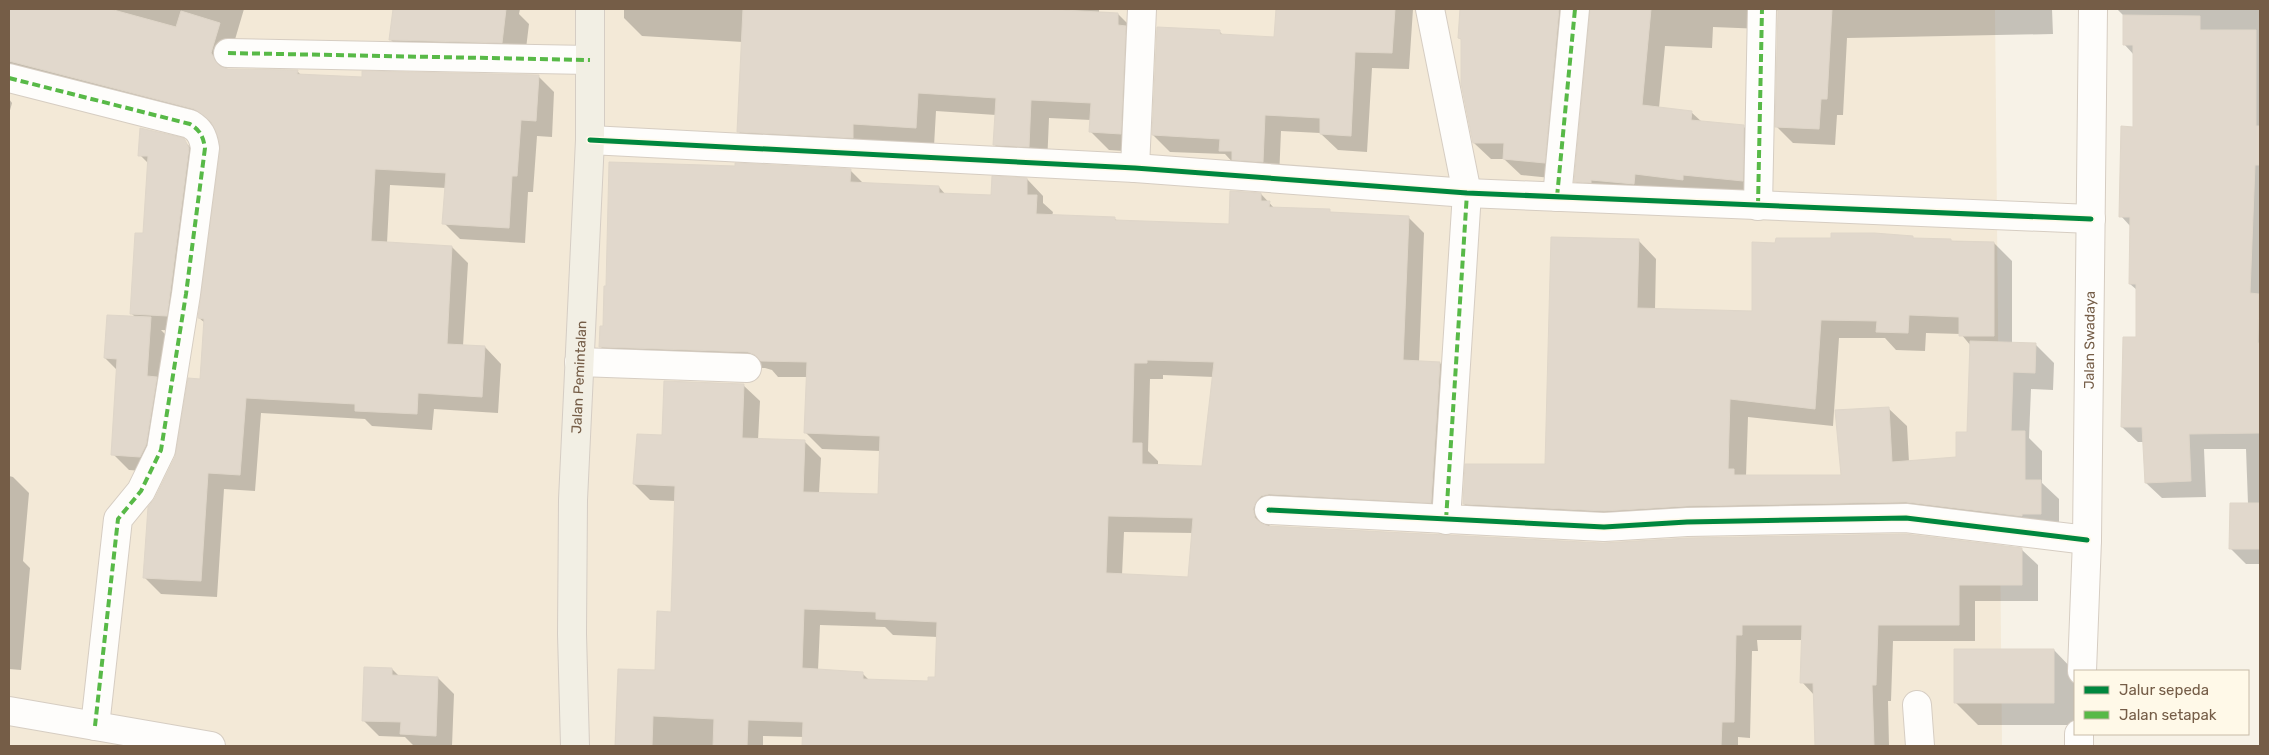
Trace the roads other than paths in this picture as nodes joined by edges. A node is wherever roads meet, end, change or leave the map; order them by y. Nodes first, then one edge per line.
1 (590, 9) edge
2 (1142, 9) edge
3 (1430, 9) edge
4 (1575, 9) edge
5 (1762, 9) edge
6 (2093, 9) edge
7 (228, 53) dead end
8 (590, 60) junction
9 (9, 78) edge
10 (590, 140) junction
11 (1135, 168) junction
12 (1467, 193) junction
13 (1557, 197) junction
14 (1758, 206) junction
15 (2091, 219) junction
16 (580, 362) junction
17 (747, 368) dead end
18 (1269, 510) dead end
19 (1446, 520) junction
20 (2087, 540) junction
21 (2082, 670) edge
22 (1918, 704) dead end
23 (9, 711) edge
24 (95, 726) junction
25 (211, 746) edge
26 (574, 746) edge
27 (1920, 746) edge

1 - 8 main road, Jalan Pemintalan
2 - 11 street
3 - 12 street
4 - 13 street
5 - 14 street
6 - 15 street, Jalan Swadaya
7 - 8 street
8 - 10 main road, Jalan Pemintalan
9 - 24 street
10 - 11 street
10 - 16 main road, Jalan Pemintalan
11 - 12 street
12 - 13 street
12 - 19 street
13 - 14 street
14 - 15 street
15 - 20 street, Jalan Swadaya
16 - 17 street
16 - 26 main road, Jalan Pemintalan
18 - 19 street
19 - 20 street
20 - 21 street, Jalan Swadaya
22 - 27 street
23 - 24 street
24 - 25 street

